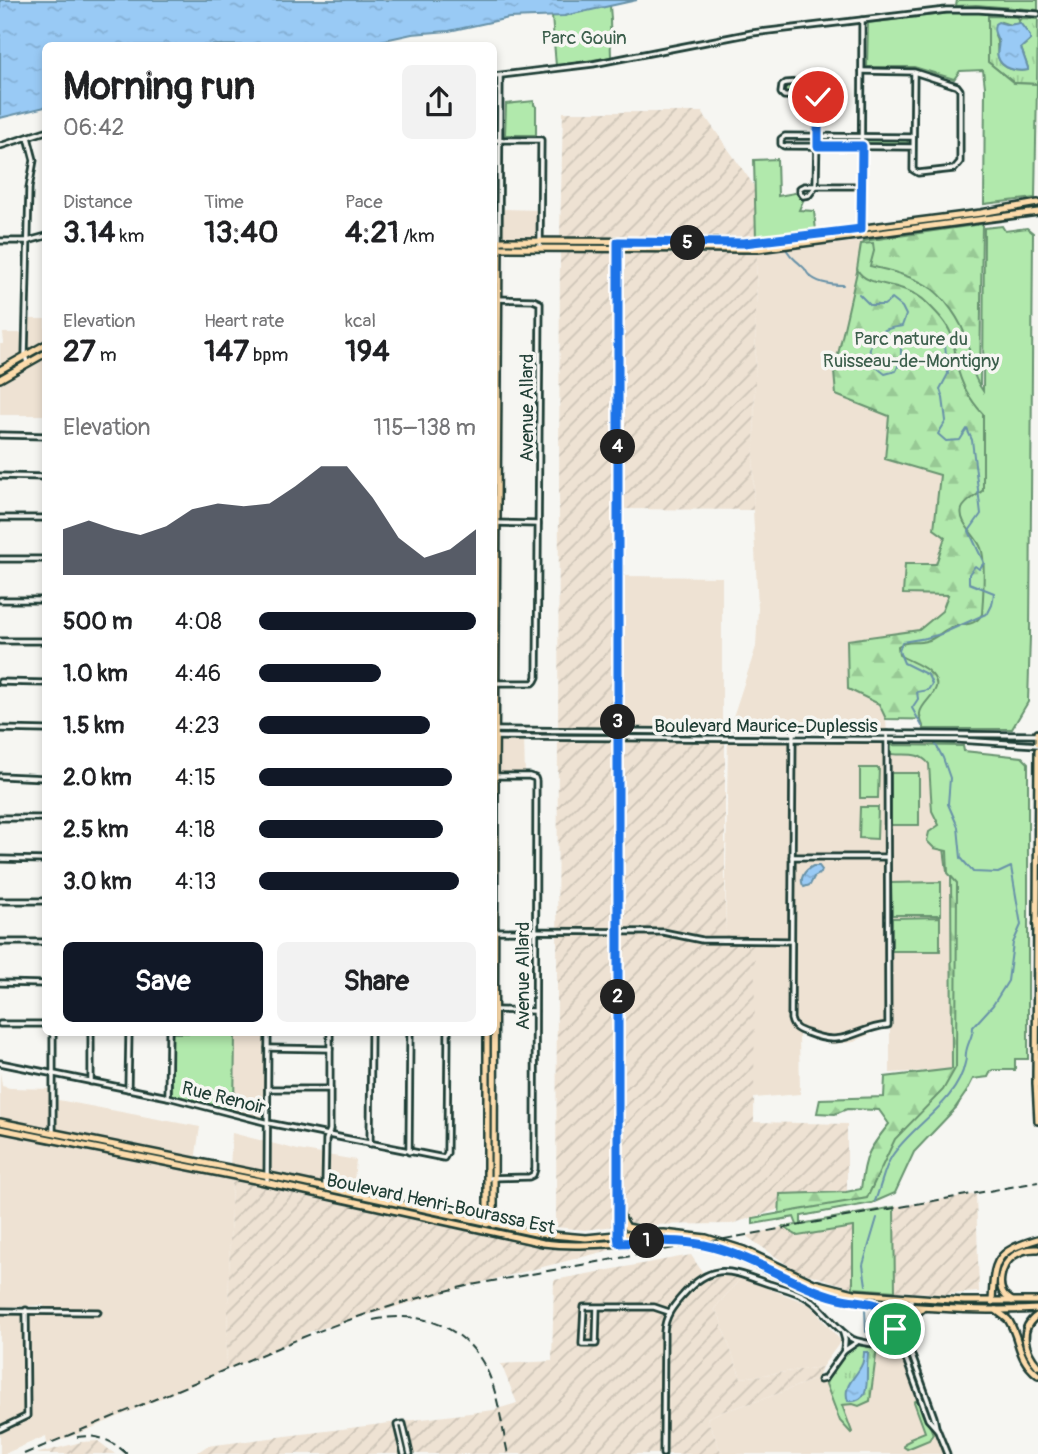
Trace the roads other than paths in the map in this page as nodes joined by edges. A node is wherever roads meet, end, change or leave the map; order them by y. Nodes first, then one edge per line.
1 (1038, 14) edge
2 (862, 20) junction
3 (862, 71) junction
4 (914, 72) junction
5 (500, 76) joint
6 (818, 97) junction
7 (42, 132) edge
8 (818, 136) junction
9 (862, 136) junction
10 (28, 137) junction
11 (913, 137) junction
12 (499, 140) junction
13 (0, 146) edge
14 (818, 146) junction
15 (862, 146) junction
16 (912, 147) junction
17 (816, 186) junction
18 (861, 186) junction
19 (1038, 203) edge
20 (497, 207) edge
21 (1038, 212) edge
22 (861, 232) junction
23 (42, 237) edge
24 (0, 241) edge
25 (28, 241) junction
26 (497, 241) edge
27 (540, 245) junction
28 (618, 246) junction
29 (497, 248) edge
30 (497, 299) edge
31 (42, 346) edge
32 (26, 355) junction
33 (42, 355) edge
34 (27, 363) junction
35 (0, 370) edge
36 (0, 379) edge
37 (0, 435) edge
38 (42, 436) edge
39 (0, 476) edge
40 (42, 477) edge
41 (0, 517) edge
42 (42, 518) edge
43 (497, 523) edge
44 (538, 524) junction
45 (0, 558) edge
46 (42, 559) edge
47 (0, 600) edge
48 (42, 600) edge
49 (0, 641) edge
50 (42, 641) edge
51 (0, 682) edge
52 (42, 682) edge
53 (497, 683) edge
54 (0, 729) edge
55 (42, 730) edge
56 (618, 731) junction
57 (1038, 732) edge
58 (793, 733) junction
59 (497, 734) edge
60 (497, 734) edge
61 (887, 734) junction
62 (618, 737) junction
63 (793, 739) junction
64 (887, 740) junction
65 (1038, 746) edge
66 (0, 776) edge
67 (497, 776) edge
68 (42, 778) edge
69 (0, 818) edge
70 (42, 818) edge
71 (792, 857) junction
72 (887, 857) junction
73 (0, 859) edge
74 (42, 860) edge
75 (0, 901) edge
76 (42, 901) edge
77 (1038, 923) edge
78 (497, 931) edge
79 (536, 932) junction
80 (618, 932) junction
81 (791, 941) junction
82 (0, 942) edge
83 (42, 942) edge
84 (0, 983) edge
85 (42, 984) edge
86 (497, 1010) edge
87 (535, 1011) junction
88 (0, 1024) edge
89 (42, 1024) edge
90 (53, 1036) edge
91 (91, 1036) edge
92 (129, 1036) edge
93 (169, 1036) edge
94 (268, 1036) edge
95 (330, 1036) edge
96 (371, 1036) edge
97 (410, 1036) edge
98 (448, 1036) edge
99 (487, 1036) edge
100 (493, 1036) edge
101 (268, 1048) junction
102 (330, 1049) junction
103 (0, 1063) edge
104 (53, 1074) junction
105 (91, 1082) junction
106 (128, 1089) junction
107 (268, 1089) junction
108 (330, 1089) junction
109 (168, 1097) junction
110 (1038, 1121) edge
111 (0, 1122) edge
112 (268, 1123) junction
113 (0, 1129) edge
114 (53, 1132) junction
115 (328, 1136) junction
116 (52, 1140) junction
117 (370, 1144) junction
118 (409, 1152) junction
119 (267, 1175) junction
120 (490, 1178) junction
121 (267, 1183) junction
122 (325, 1187) junction
123 (325, 1195) junction
124 (618, 1212) junction
125 (490, 1223) junction
126 (487, 1231) junction
127 (496, 1233) junction
128 (653, 1233) junction
129 (618, 1235) junction
130 (1038, 1239) edge
131 (619, 1243) junction
132 (1038, 1249) edge
133 (908, 1298) junction
134 (1038, 1301) edge
135 (992, 1302) junction
136 (1013, 1302) junction
137 (873, 1304) junction
138 (907, 1306) junction
139 (597, 1307) junction
140 (924, 1307) junction
141 (1038, 1309) edge
142 (26, 1310) junction
143 (996, 1310) junction
144 (0, 1311) edge
145 (98, 1312) dead end
146 (669, 1312) junction
147 (1038, 1315) edge
148 (842, 1332) junction
149 (909, 1335) junction
150 (858, 1342) junction
151 (877, 1343) junction
152 (903, 1345) junction
153 (909, 1345) junction
154 (844, 1351) junction
155 (1038, 1366) edge
156 (1038, 1375) edge
157 (820, 1380) dead end
158 (0, 1429) edge
159 (937, 1429) junction
160 (404, 1454) edge
161 (410, 1454) edge
162 (663, 1454) edge
163 (947, 1454) edge

1 - 2 street
2 - 3 street
2 - 5 street
3 - 4 street
3 - 9 street
4 - 11 street
4 - 16 street
5 - 12 street
6 - 6 street
6 - 8 street
7 - 10 street
8 - 9 street
8 - 14 street
8 - 14 street
9 - 11 street
9 - 15 street
10 - 13 street
10 - 25 street
11 - 16 street
12 - 20 street
12 - 27 street
14 - 15 street
14 - 17 street
15 - 16 street
15 - 18 street
17 - 17 street
17 - 18 street
18 - 22 street
19 - 22 main road
21 - 22 main road
22 - 28 main road
23 - 25 street
24 - 25 street
25 - 32 street
26 - 27 main road
27 - 28 main road
27 - 29 main road
28 - 56 street
30 - 44 street, Avenue Allard
31 - 32 main road
32 - 34 street
32 - 35 main road
33 - 34 main road
34 - 36 main road
37 - 38 street
39 - 40 street
41 - 42 street
43 - 44 street
44 - 53 street, Avenue Allard
45 - 46 street
47 - 48 street
49 - 50 street
51 - 52 street
54 - 55 street
56 - 58 street, Boulevard Maurice-Duplessis
56 - 59 street, Boulevard Maurice-Duplessis
56 - 62 street
57 - 61 street, Boulevard Maurice-Duplessis
57 - 65 main road
58 - 61 street, Boulevard Maurice-Duplessis
58 - 63 street
60 - 62 street, Boulevard Maurice-Duplessis
61 - 64 street
62 - 63 street, Boulevard Maurice-Duplessis
62 - 80 street
63 - 64 street, Boulevard Maurice-Duplessis
63 - 71 street
64 - 65 street, Boulevard Maurice-Duplessis
64 - 72 street
65 - 77 main road
66 - 68 street
67 - 79 street, Avenue Allard
69 - 70 street
71 - 72 street
71 - 81 street
72 - 81 street
73 - 74 street
75 - 76 street
77 - 110 main road
78 - 79 street
79 - 80 street
79 - 87 street, Avenue Allard
80 - 81 street
80 - 124 street
82 - 83 street
84 - 85 street
86 - 87 street
87 - 120 street, Avenue Allard
88 - 89 street
90 - 104 street
91 - 105 street
92 - 106 street
93 - 109 street
94 - 101 street
95 - 102 street
96 - 117 street
97 - 118 street
98 - 118 street, Rue Renoir
99 - 120 main road
100 - 120 main road
101 - 102 street
101 - 107 street
102 - 108 street
103 - 104 street, Rue Renoir
104 - 105 street, Rue Renoir
104 - 114 street
105 - 106 street, Rue Renoir
106 - 109 street, Rue Renoir
107 - 108 street
107 - 112 street
108 - 115 street
109 - 112 street, Rue Renoir
111 - 114 main road, Boulevard Henri-Bourassa Est
112 - 115 street, Rue Renoir
112 - 119 street
113 - 116 main road, Boulevard Henri-Bourassa Est
114 - 116 street
114 - 119 main road, Boulevard Henri-Bourassa Est
115 - 117 street, Rue Renoir
115 - 122 street
116 - 121 main road, Boulevard Henri-Bourassa Est
117 - 118 street, Rue Renoir
119 - 121 street
119 - 122 main road, Boulevard Henri-Bourassa Est
120 - 125 main road
121 - 123 main road, Boulevard Henri-Bourassa Est
122 - 123 street
122 - 125 main road, Boulevard Henri-Bourassa Est
123 - 126 main road, Boulevard Henri-Bourassa Est
124 - 128 main road
124 - 129 street
125 - 126 main road
125 - 127 main road
125 - 129 main road, Boulevard Henri-Bourassa Est
126 - 127 main road, Boulevard Henri-Bourassa Est
127 - 131 main road, Boulevard Henri-Bourassa Est
128 - 129 main road, Boulevard Henri-Bourassa Est
128 - 133 main road, Boulevard Henri-Bourassa Est
129 - 131 street
130 - 135 main road
131 - 137 main road, Boulevard Henri-Bourassa Est
132 - 136 main road
133 - 135 main road, Boulevard Henri-Bourassa Est
133 - 138 street
134 - 136 main road, Boulevard Henri-Bourassa Est
135 - 136 main road, Boulevard Henri-Bourassa Est
137 - 138 main road, Boulevard Henri-Bourassa Est
137 - 151 main road
138 - 140 main road, Boulevard Henri-Bourassa Est
138 - 149 street
138 - 152 street
139 - 139 street
139 - 146 street
140 - 143 main road, Boulevard Henri-Bourassa Est
140 - 149 main road
141 - 143 main road, Boulevard Henri-Bourassa Est
142 - 144 street
142 - 145 street
142 - 158 street
143 - 156 main road
146 - 148 street
146 - 162 street
147 - 155 main road
148 - 150 street
148 - 154 street
149 - 153 street
150 - 151 street
150 - 154 street
151 - 152 street
152 - 153 street
152 - 159 street
153 - 159 street
154 - 157 street
159 - 163 street
160 - 161 street

